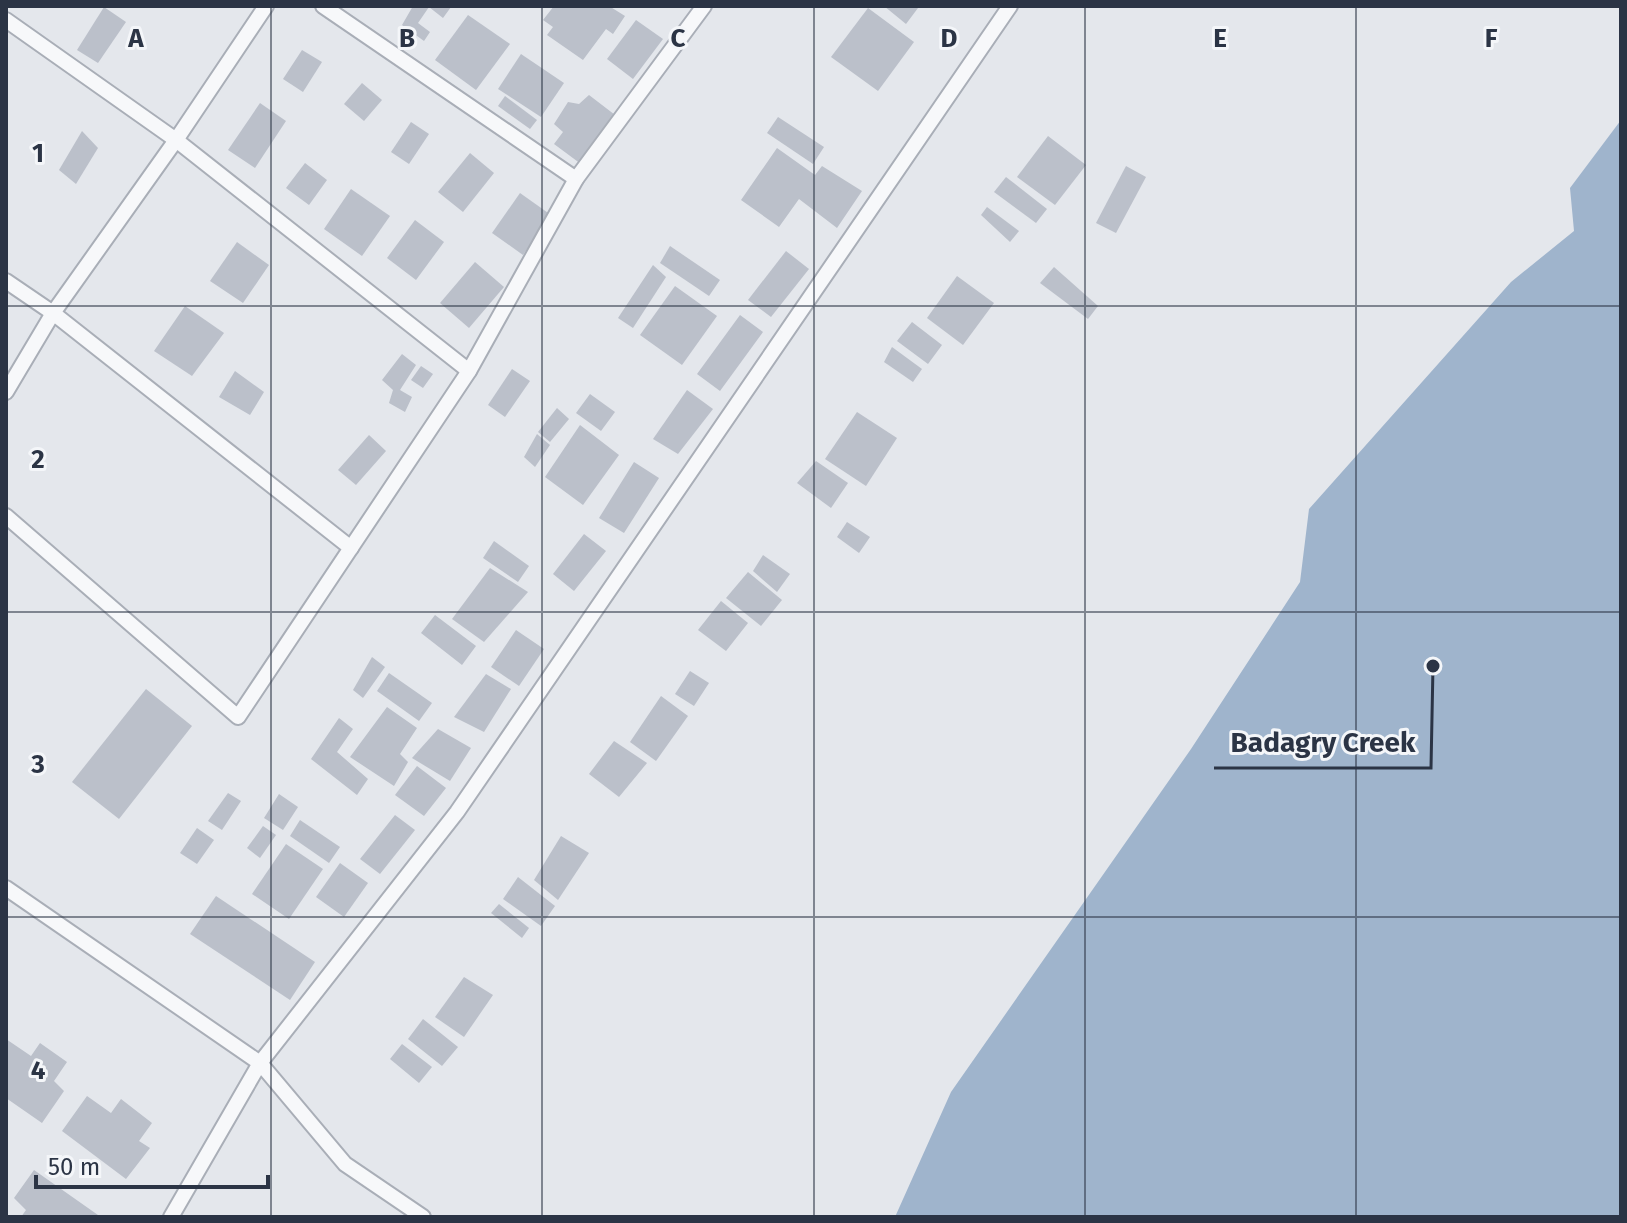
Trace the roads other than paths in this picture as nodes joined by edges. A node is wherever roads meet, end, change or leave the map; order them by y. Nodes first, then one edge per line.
1 (266, 6) edge
2 (323, 6) edge
3 (684, 6) edge
4 (1010, 6) edge
5 (700, 10) edge
6 (6, 20) edge
7 (176, 140) junction
8 (576, 179) junction
9 (6, 281) edge
10 (53, 313) junction
11 (469, 371) junction
12 (6, 392) edge
13 (6, 516) edge
14 (351, 548) junction
15 (6, 888) edge
16 (260, 1063) junction
17 (171, 1217) edge
18 (423, 1217) edge

1 - 7 lane
2 - 8 lane
3 - 5 lane
4 - 16 lane
5 - 8 lane
6 - 7 lane
7 - 10 lane
7 - 11 lane
8 - 11 lane
9 - 10 lane
10 - 12 lane
10 - 14 lane
11 - 14 lane
13 - 14 lane
15 - 16 lane
16 - 17 lane
16 - 18 lane

